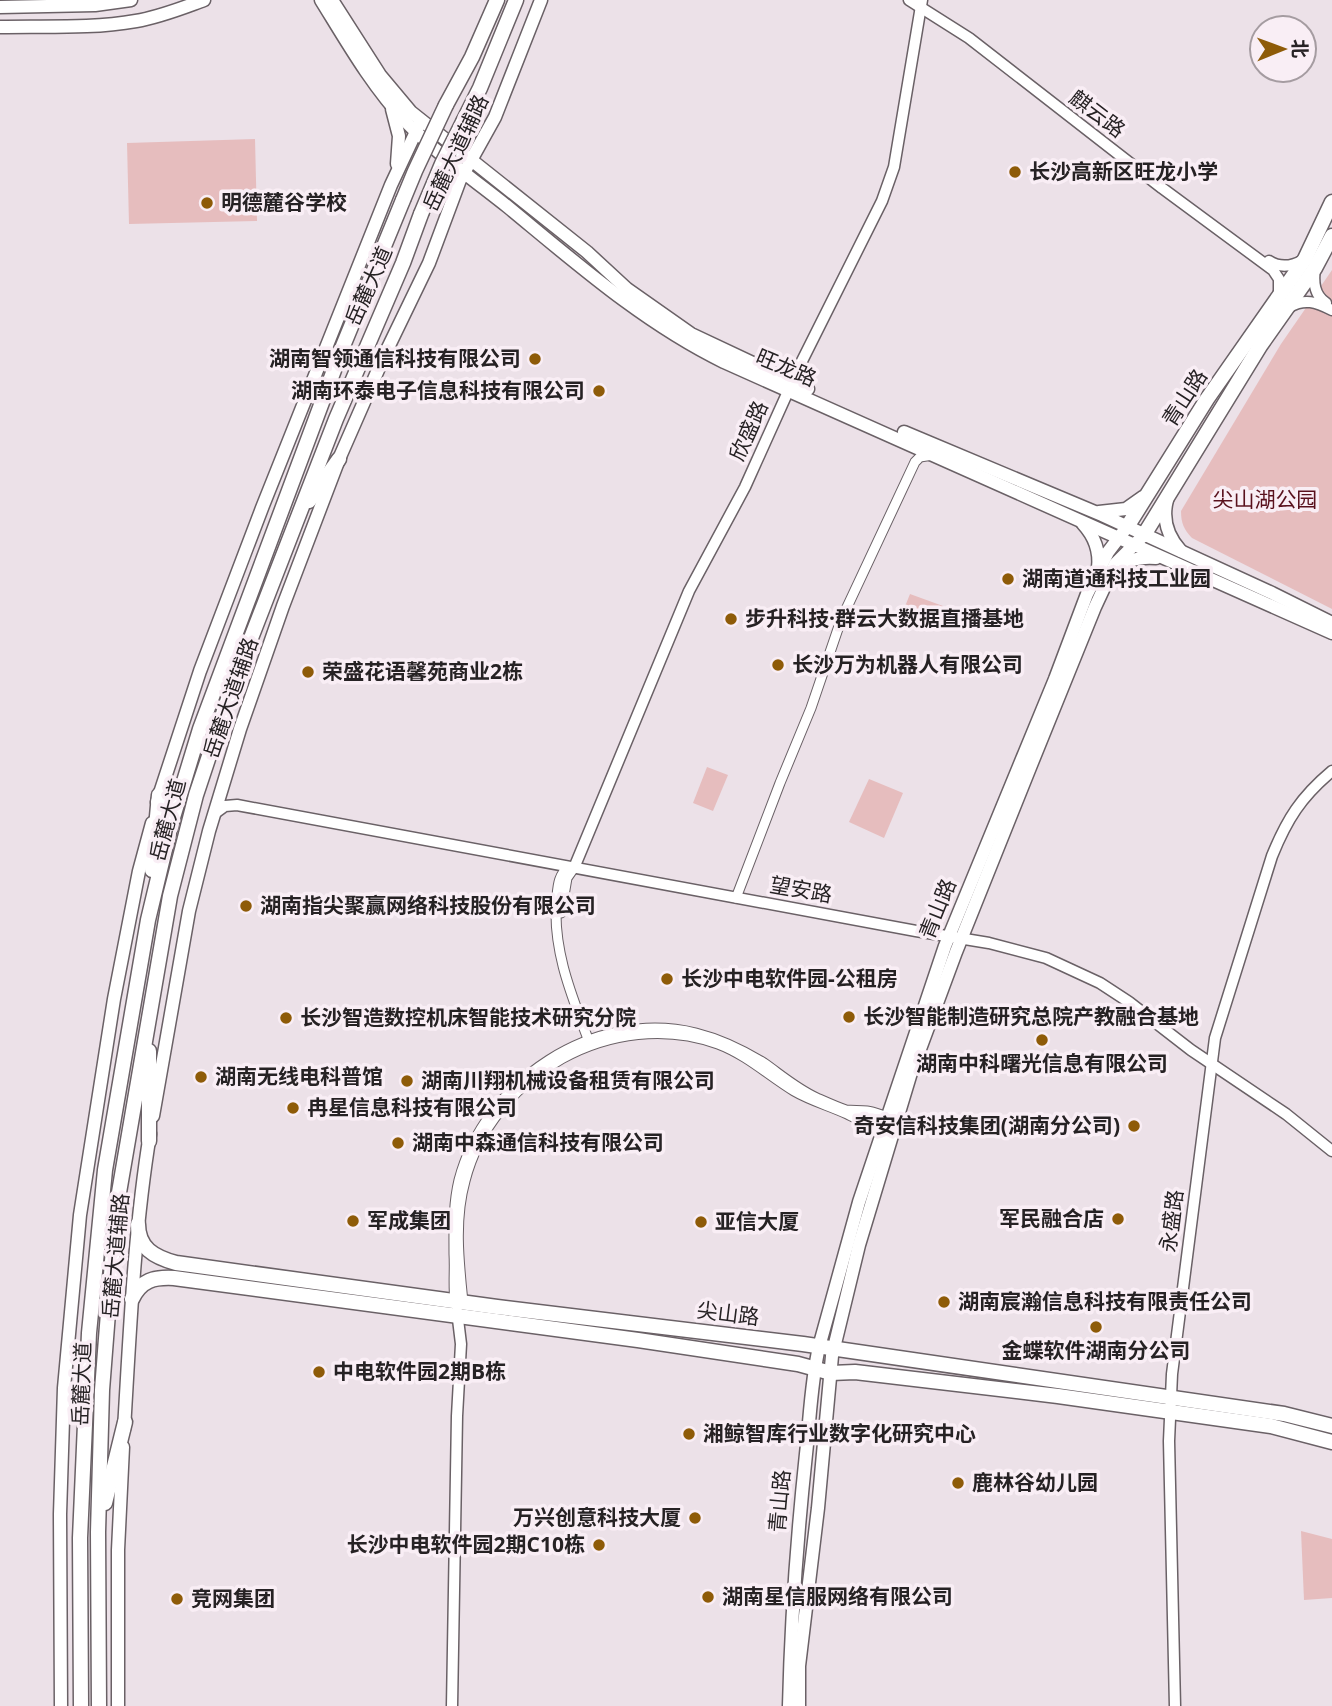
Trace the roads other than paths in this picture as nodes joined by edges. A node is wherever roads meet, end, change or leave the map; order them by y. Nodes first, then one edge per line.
1 (131, 0) edge
2 (204, 0) edge
3 (321, 0) edge
4 (332, 0) edge
5 (497, 0) edge
6 (516, 0) edge
7 (541, 0) edge
8 (918, 2) edge
9 (34, 3) edge
10 (0, 7) edge
11 (0, 27) edge
12 (35, 27) junction
13 (386, 97) junction
14 (419, 126) junction
15 (468, 166) junction
16 (391, 185) junction
17 (1332, 202) edge
18 (1332, 236) edge
19 (1310, 264) junction
20 (1279, 294) junction
21 (1286, 308) junction
22 (1332, 308) edge
23 (788, 385) junction
24 (907, 442) junction
25 (937, 456) junction
26 (339, 459) junction
27 (1153, 486) junction
28 (1168, 494) junction
29 (1086, 508) junction
30 (1074, 518) junction
31 (296, 519) junction
32 (1123, 533) junction
33 (1139, 540) junction
34 (1187, 555) junction
35 (1161, 559) junction
36 (1097, 572) junction
37 (1104, 586) junction
38 (1332, 623) edge
39 (1332, 634) edge
40 (1332, 771) edge
41 (1332, 777) edge
42 (223, 781) junction
43 (159, 795) junction
44 (213, 817) junction
45 (572, 865) junction
46 (736, 896) junction
47 (148, 920) junction
48 (956, 934) junction
49 (148, 1012) junction
50 (592, 1041) junction
51 (1213, 1062) junction
52 (888, 1124) junction
53 (149, 1141) junction
54 (1332, 1144) edge
55 (1332, 1151) edge
56 (138, 1224) junction
57 (132, 1299) junction
58 (460, 1309) junction
59 (827, 1348) junction
60 (815, 1370) junction
61 (831, 1373) junction
62 (1173, 1405) junction
63 (125, 1422) junction
64 (1332, 1426) edge
65 (1332, 1442) edge
66 (98, 1532) junction
67 (61, 1706) edge
68 (81, 1706) edge
69 (99, 1706) edge
70 (118, 1706) edge
71 (454, 1706) edge
72 (789, 1706) edge
73 (799, 1706) edge
74 (1177, 1706) edge

1 - 9 main road
2 - 12 main road
3 - 13 main road, 旺龙路
4 - 14 main road, 旺龙路
5 - 47 main road, 岳麓大道, bridge
6 - 31 main road, 岳麓大道, bridge
7 - 15 main road, 岳麓大道辅路
8 - 19 street, 麒云路
8 - 20 street, 麒云路
8 - 23 street, 欣盛路
9 - 10 main road
9 - 12 main road
11 - 12 main road
13 - 14 main road, 旺龙路
13 - 16 main road
14 - 15 main road, 旺龙路
14 - 16 main road, 岳麓大道辅路
15 - 23 main road, 旺龙路
15 - 26 main road, 岳麓大道辅路
16 - 43 main road, 岳麓大道辅路
17 - 19 main road, 青山路
18 - 19 main road, 青山路
19 - 20 main road, 青山路
19 - 21 main road, 青山路
19 - 22 street
20 - 27 main road, 青山路
21 - 22 street
21 - 28 main road, 青山路
23 - 24 main road, 旺龙路
23 - 29 main road, 旺龙路
23 - 45 street, 欣盛路
24 - 25 main road, 旺龙路
24 - 46 street
25 - 30 main road, 旺龙路
25 - 46 street
26 - 31 main road
26 - 42 main road, 岳麓大道辅路
27 - 29 main road
27 - 32 main road, 青山路
28 - 33 main road, 青山路
28 - 34 main road
29 - 32 main road, 旺龙路
30 - 32 main road, 旺龙路
30 - 36 main road
31 - 49 main road, 岳麓大道
32 - 33 main road, 旺龙路
32 - 36 main road, 青山路
33 - 34 main road, 旺龙路
33 - 35 main road, 旺龙路
33 - 37 main road, 青山路
34 - 38 main road, 旺龙路
35 - 37 main road
35 - 39 main road, 旺龙路
36 - 48 main road, 青山路
37 - 48 main road, 青山路
40 - 51 street, 永盛路
41 - 51 street, 永盛路
42 - 44 main road, 岳麓大道辅路
42 - 45 street, 望安路
43 - 47 main road
43 - 67 main road, 岳麓大道辅路
44 - 45 street, 望安路
44 - 53 main road, 岳麓大道辅路
45 - 46 street, 望安路
45 - 50 street
46 - 48 street, 望安路
47 - 68 main road, 岳麓大道
48 - 51 street, 望安路
48 - 52 main road, 青山路
49 - 53 main road
49 - 66 main road, 岳麓大道
50 - 52 street
50 - 52 street
50 - 58 street
51 - 54 street, 望安路
51 - 55 street, 望安路
51 - 62 street, 永盛路
52 - 59 main road, 青山路
53 - 56 main road, 岳麓大道辅路
56 - 57 main road, 岳麓大道辅路
56 - 58 main road, 尖山路
57 - 58 main road, 尖山路
57 - 63 main road, 岳麓大道辅路
58 - 59 main road, 尖山路
58 - 60 main road, 尖山路
58 - 71 street
59 - 60 main road, 青山路
59 - 61 main road, 青山路
59 - 62 main road, 尖山路
60 - 61 main road, 尖山路
60 - 72 main road, 青山路
61 - 62 main road, 尖山路
61 - 73 main road, 青山路
62 - 64 main road, 尖山路
62 - 65 main road, 尖山路
62 - 74 street, 永盛路
63 - 66 main road
63 - 70 main road, 岳麓大道辅路
66 - 69 main road, 岳麓大道

